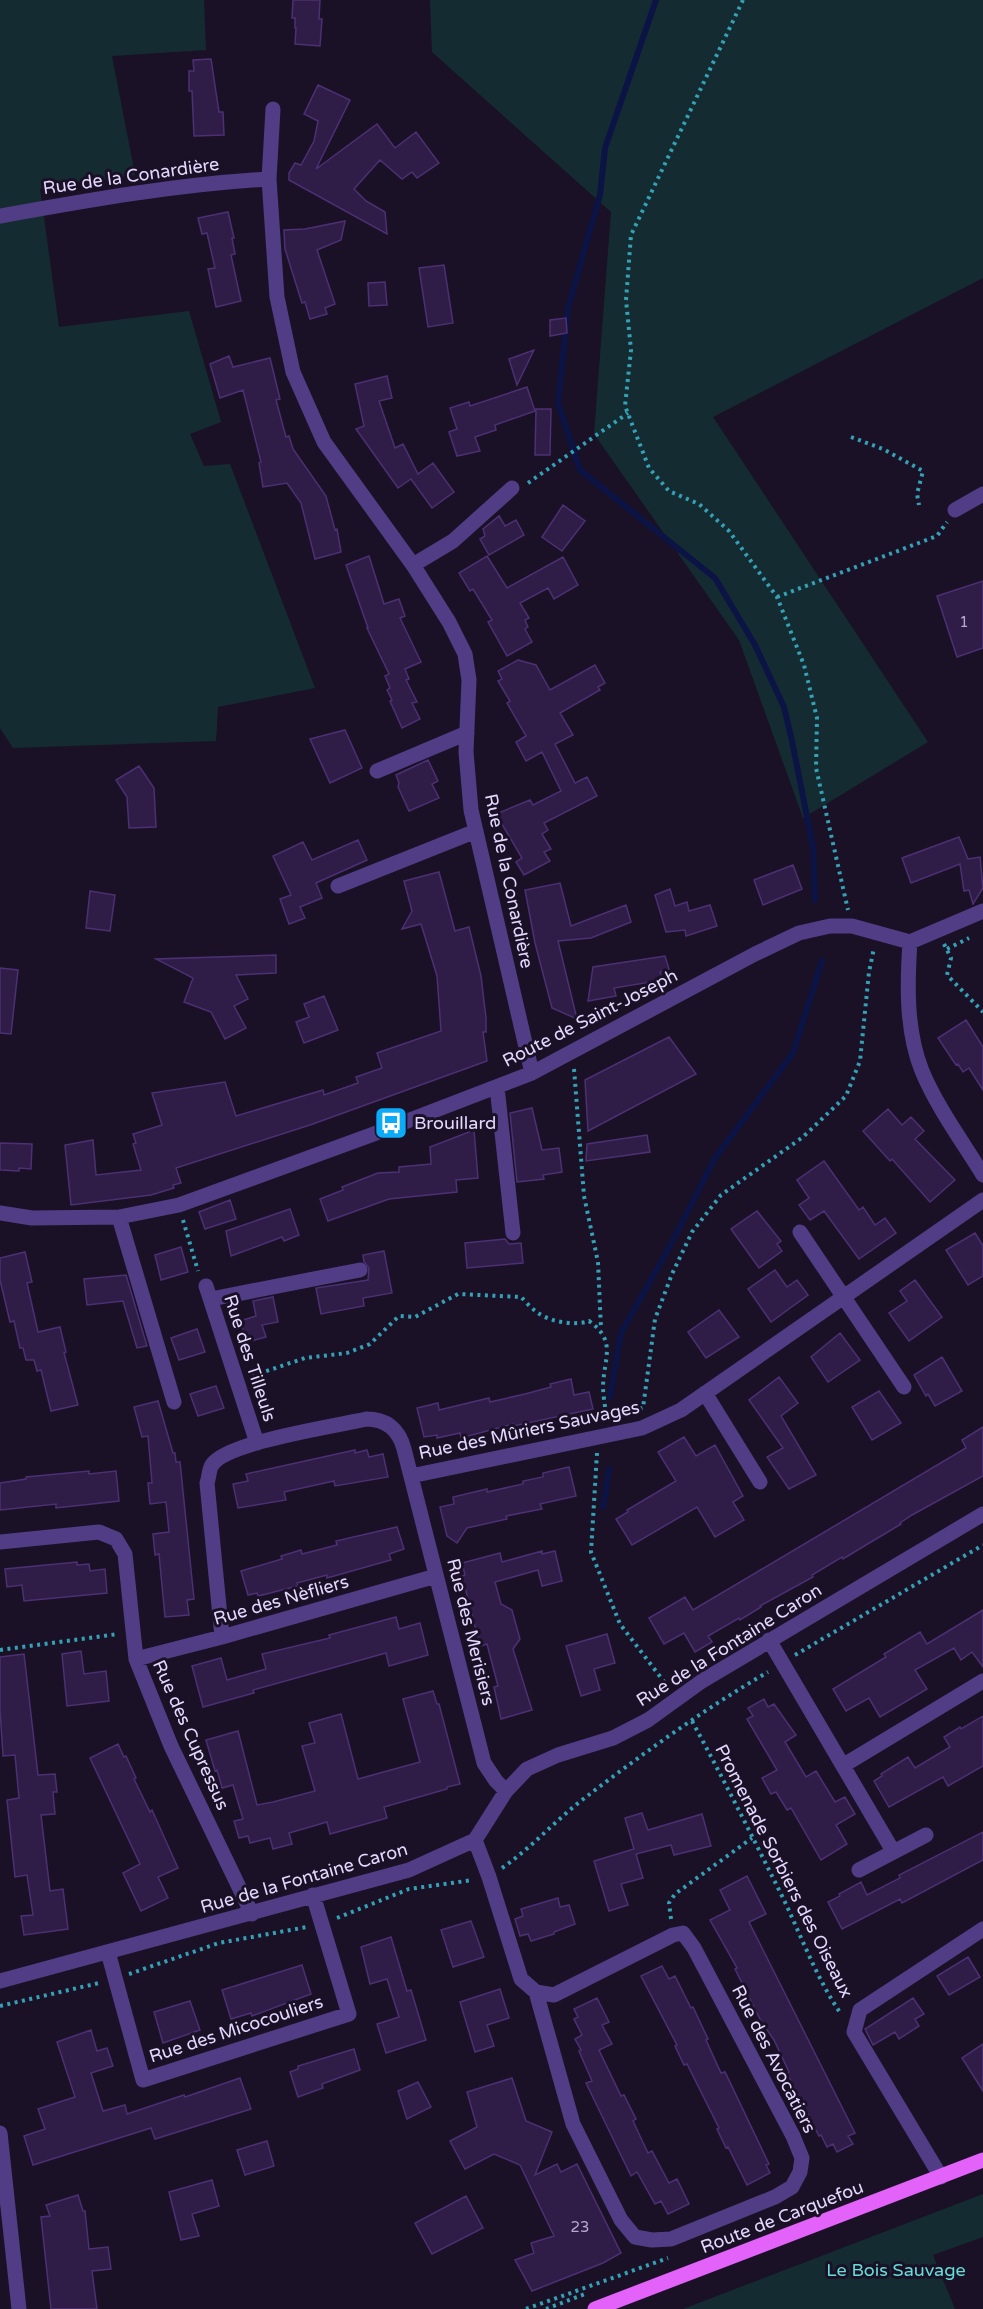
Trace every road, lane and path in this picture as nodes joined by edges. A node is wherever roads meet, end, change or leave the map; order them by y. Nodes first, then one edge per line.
1 (743, 0) edge
2 (273, 109) dead end
3 (269, 179) junction
4 (0, 216) edge
5 (628, 413) junction
6 (851, 437) dead end
7 (512, 488) joint
8 (983, 494) edge
9 (919, 505) dead end
10 (955, 510) joint
11 (412, 565) junction
12 (777, 597) junction
13 (467, 734) junction
14 (377, 771) dead end
15 (476, 831) junction
16 (338, 886) dead end
17 (983, 911) edge
18 (852, 926) junction
19 (938, 929) junction
20 (878, 933) junction
21 (974, 935) dead end
22 (909, 942) junction
23 (947, 949) junction
24 (983, 1012) edge
25 (573, 1050) junction
26 (532, 1073) junction
27 (497, 1087) junction
28 (983, 1174) edge
29 (983, 1200) edge
30 (179, 1205) junction
31 (0, 1213) edge
32 (119, 1217) junction
33 (800, 1232) dead end
34 (513, 1233) dead end
35 (360, 1270) dead end
36 (208, 1292) junction
37 (842, 1297) junction
38 (601, 1330) junction
39 (237, 1380) junction
40 (904, 1387) dead end
41 (705, 1393) junction
42 (174, 1402) dead end
43 (257, 1443) junction
44 (597, 1452) dead end
45 (411, 1476) junction
46 (760, 1482) dead end
47 (983, 1515) edge
48 (0, 1542) edge
49 (983, 1545) edge
50 (436, 1576) junction
51 (134, 1632) junction
52 (222, 1637) junction
53 (770, 1640) junction
54 (0, 1650) edge
55 (136, 1659) junction
56 (783, 1663) junction
57 (983, 1681) edge
58 (664, 1683) dead end
59 (692, 1721) junction
60 (844, 1765) junction
61 (506, 1791) junction
62 (926, 1835) dead end
63 (752, 1838) junction
64 (475, 1840) junction
65 (893, 1851) junction
66 (859, 1870) dead end
67 (489, 1877) junction
68 (313, 1895) junction
69 (252, 1914) junction
70 (322, 1924) junction
71 (983, 1929) edge
72 (678, 1934) junction
73 (108, 1952) junction
74 (116, 1979) junction
75 (0, 1981) edge
76 (536, 1992) junction
77 (0, 2006) edge
78 (854, 2032) junction
79 (0, 2133) edge
80 (983, 2160) edge
81 (941, 2177) junction
82 (19, 2309) edge
83 (595, 2309) edge

1 - 5 path
2 - 3 street, Rue de la Conardière
3 - 4 street, Rue de la Conardière
3 - 11 street, Rue de la Conardière
5 - 7 path
5 - 12 path
6 - 9 path
7 - 11 street
8 - 10 street
10 - 12 path
11 - 13 street, Rue de la Conardière
12 - 18 path
13 - 14 street
13 - 15 street, Rue de la Conardière
15 - 16 street
15 - 26 street, Rue de la Conardière
17 - 19 street
18 - 20 street, Route de Saint-Joseph
18 - 25 street, Route de Saint-Joseph
19 - 22 street
19 - 23 path
20 - 22 street, Route de Saint-Joseph
20 - 38 path
21 - 23 path
22 - 28 street
23 - 24 path
25 - 26 street, Route de Saint-Joseph
25 - 38 path
26 - 27 street, Route de Saint-Joseph
27 - 30 street, Route de Saint-Joseph
27 - 34 street
29 - 37 street, Rue des Mûriers Sauvages
30 - 32 street, Route de Saint-Joseph
30 - 36 path
31 - 32 street, Route de Saint-Joseph
32 - 42 street
33 - 37 street
35 - 36 street
36 - 39 street, Rue des Tilleuls
37 - 40 street
37 - 41 street, Rue des Mûriers Sauvages
38 - 39 path
39 - 43 street, Rue des Tilleuls
41 - 45 street, Rue des Mûriers Sauvages
41 - 46 street
43 - 45 street, Rue des Mûriers Sauvages
43 - 52 street, Rue des Mûriers Sauvages
44 - 58 path
45 - 50 street, Rue des Merisiers
47 - 53 street, Rue de la Fontaine Caron
48 - 51 street, Rue des Cupressus
49 - 56 path
50 - 52 street, Rue des Nèfliers
50 - 61 street, Rue des Merisiers
51 - 54 path
51 - 55 street, Rue des Cupressus
52 - 55 street, Rue des Nèfliers
53 - 56 street
53 - 61 street, Rue de la Fontaine Caron
55 - 69 street, Rue des Cupressus
56 - 59 path
56 - 60 street
57 - 60 street
59 - 63 path, Promenade Sorbiers des Oiseaux
59 - 67 path
60 - 65 street
61 - 64 street, Rue de la Fontaine Caron
62 - 65 street
63 - 72 path
63 - 78 path, Promenade Sorbiers des Oiseaux
64 - 67 street, Rue des Avocatiers
64 - 68 street, Rue de la Fontaine Caron
65 - 66 street
67 - 70 path
67 - 76 street, Rue des Avocatiers
68 - 69 street, Rue de la Fontaine Caron
68 - 70 street, Rue des Micocouliers
69 - 73 street, Rue de la Fontaine Caron
70 - 74 path
70 - 74 street, Rue des Micocouliers
71 - 78 street
72 - 76 street
72 - 76 street, Rue des Avocatiers
73 - 74 street, Rue des Micocouliers
73 - 75 street, Rue de la Fontaine Caron
74 - 77 path
78 - 81 street
79 - 82 street
80 - 81 main road, Route de Carquefou
81 - 83 main road, Route de Carquefou

